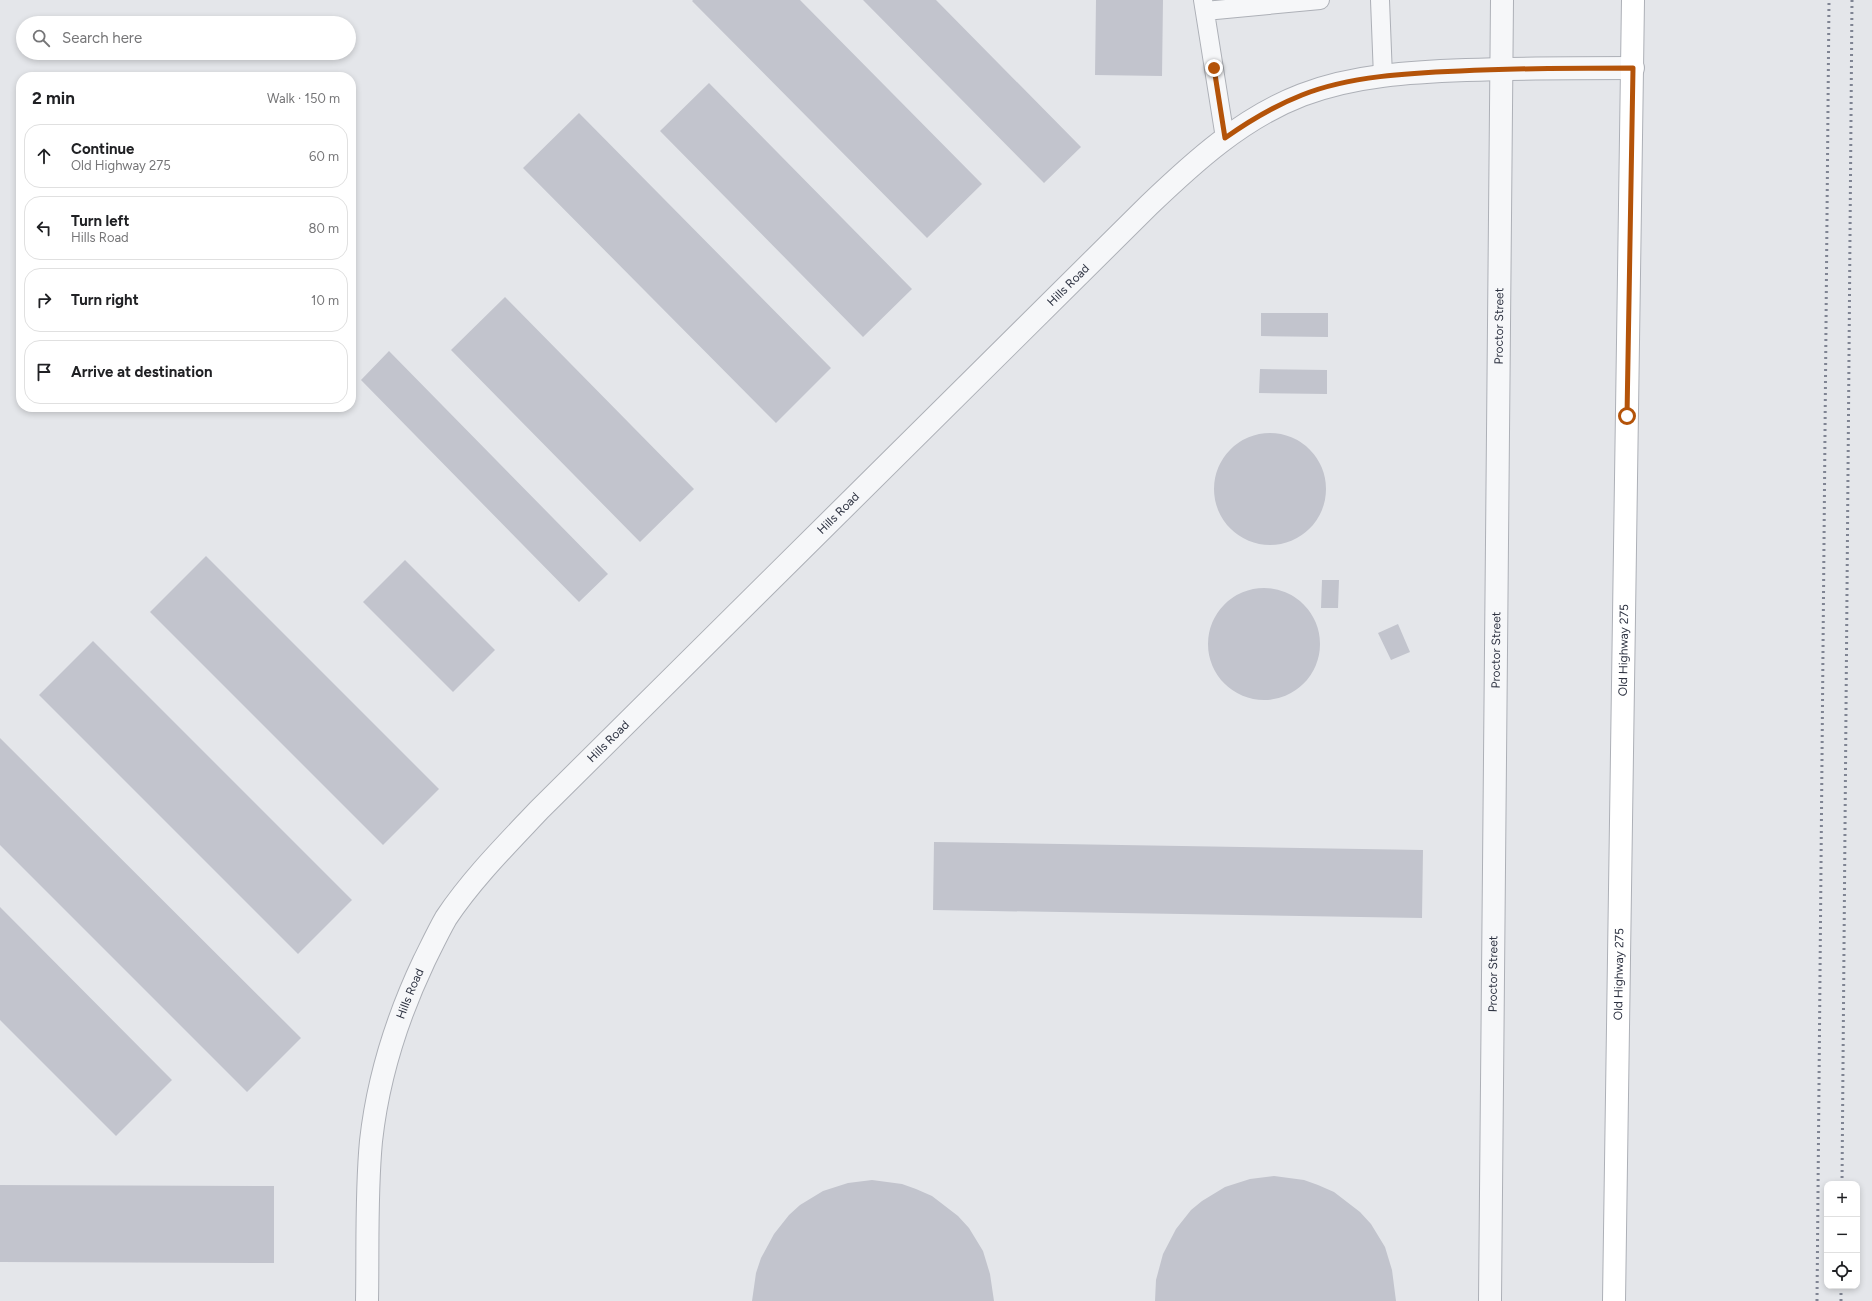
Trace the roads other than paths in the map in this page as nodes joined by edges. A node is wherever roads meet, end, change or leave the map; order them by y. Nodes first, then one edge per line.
1 (1320, 0) edge
2 (1380, 0) edge
3 (1502, 0) edge
4 (1633, 0) edge
5 (1204, 5) edge
6 (1633, 68) junction
7 (1501, 69) junction
8 (1383, 77) junction
9 (1225, 138) junction
10 (367, 1301) edge
11 (1490, 1301) edge
12 (1614, 1301) edge

1 - 5 lane
2 - 8 lane
3 - 7 street, Proctor Street
4 - 6 main road, Old Highway 275
5 - 9 lane
6 - 7 street, Hills Road
6 - 12 main road, Old Highway 275
7 - 8 street, Hills Road
7 - 11 street, Proctor Street
8 - 9 street, Hills Road
9 - 10 street, Hills Road

